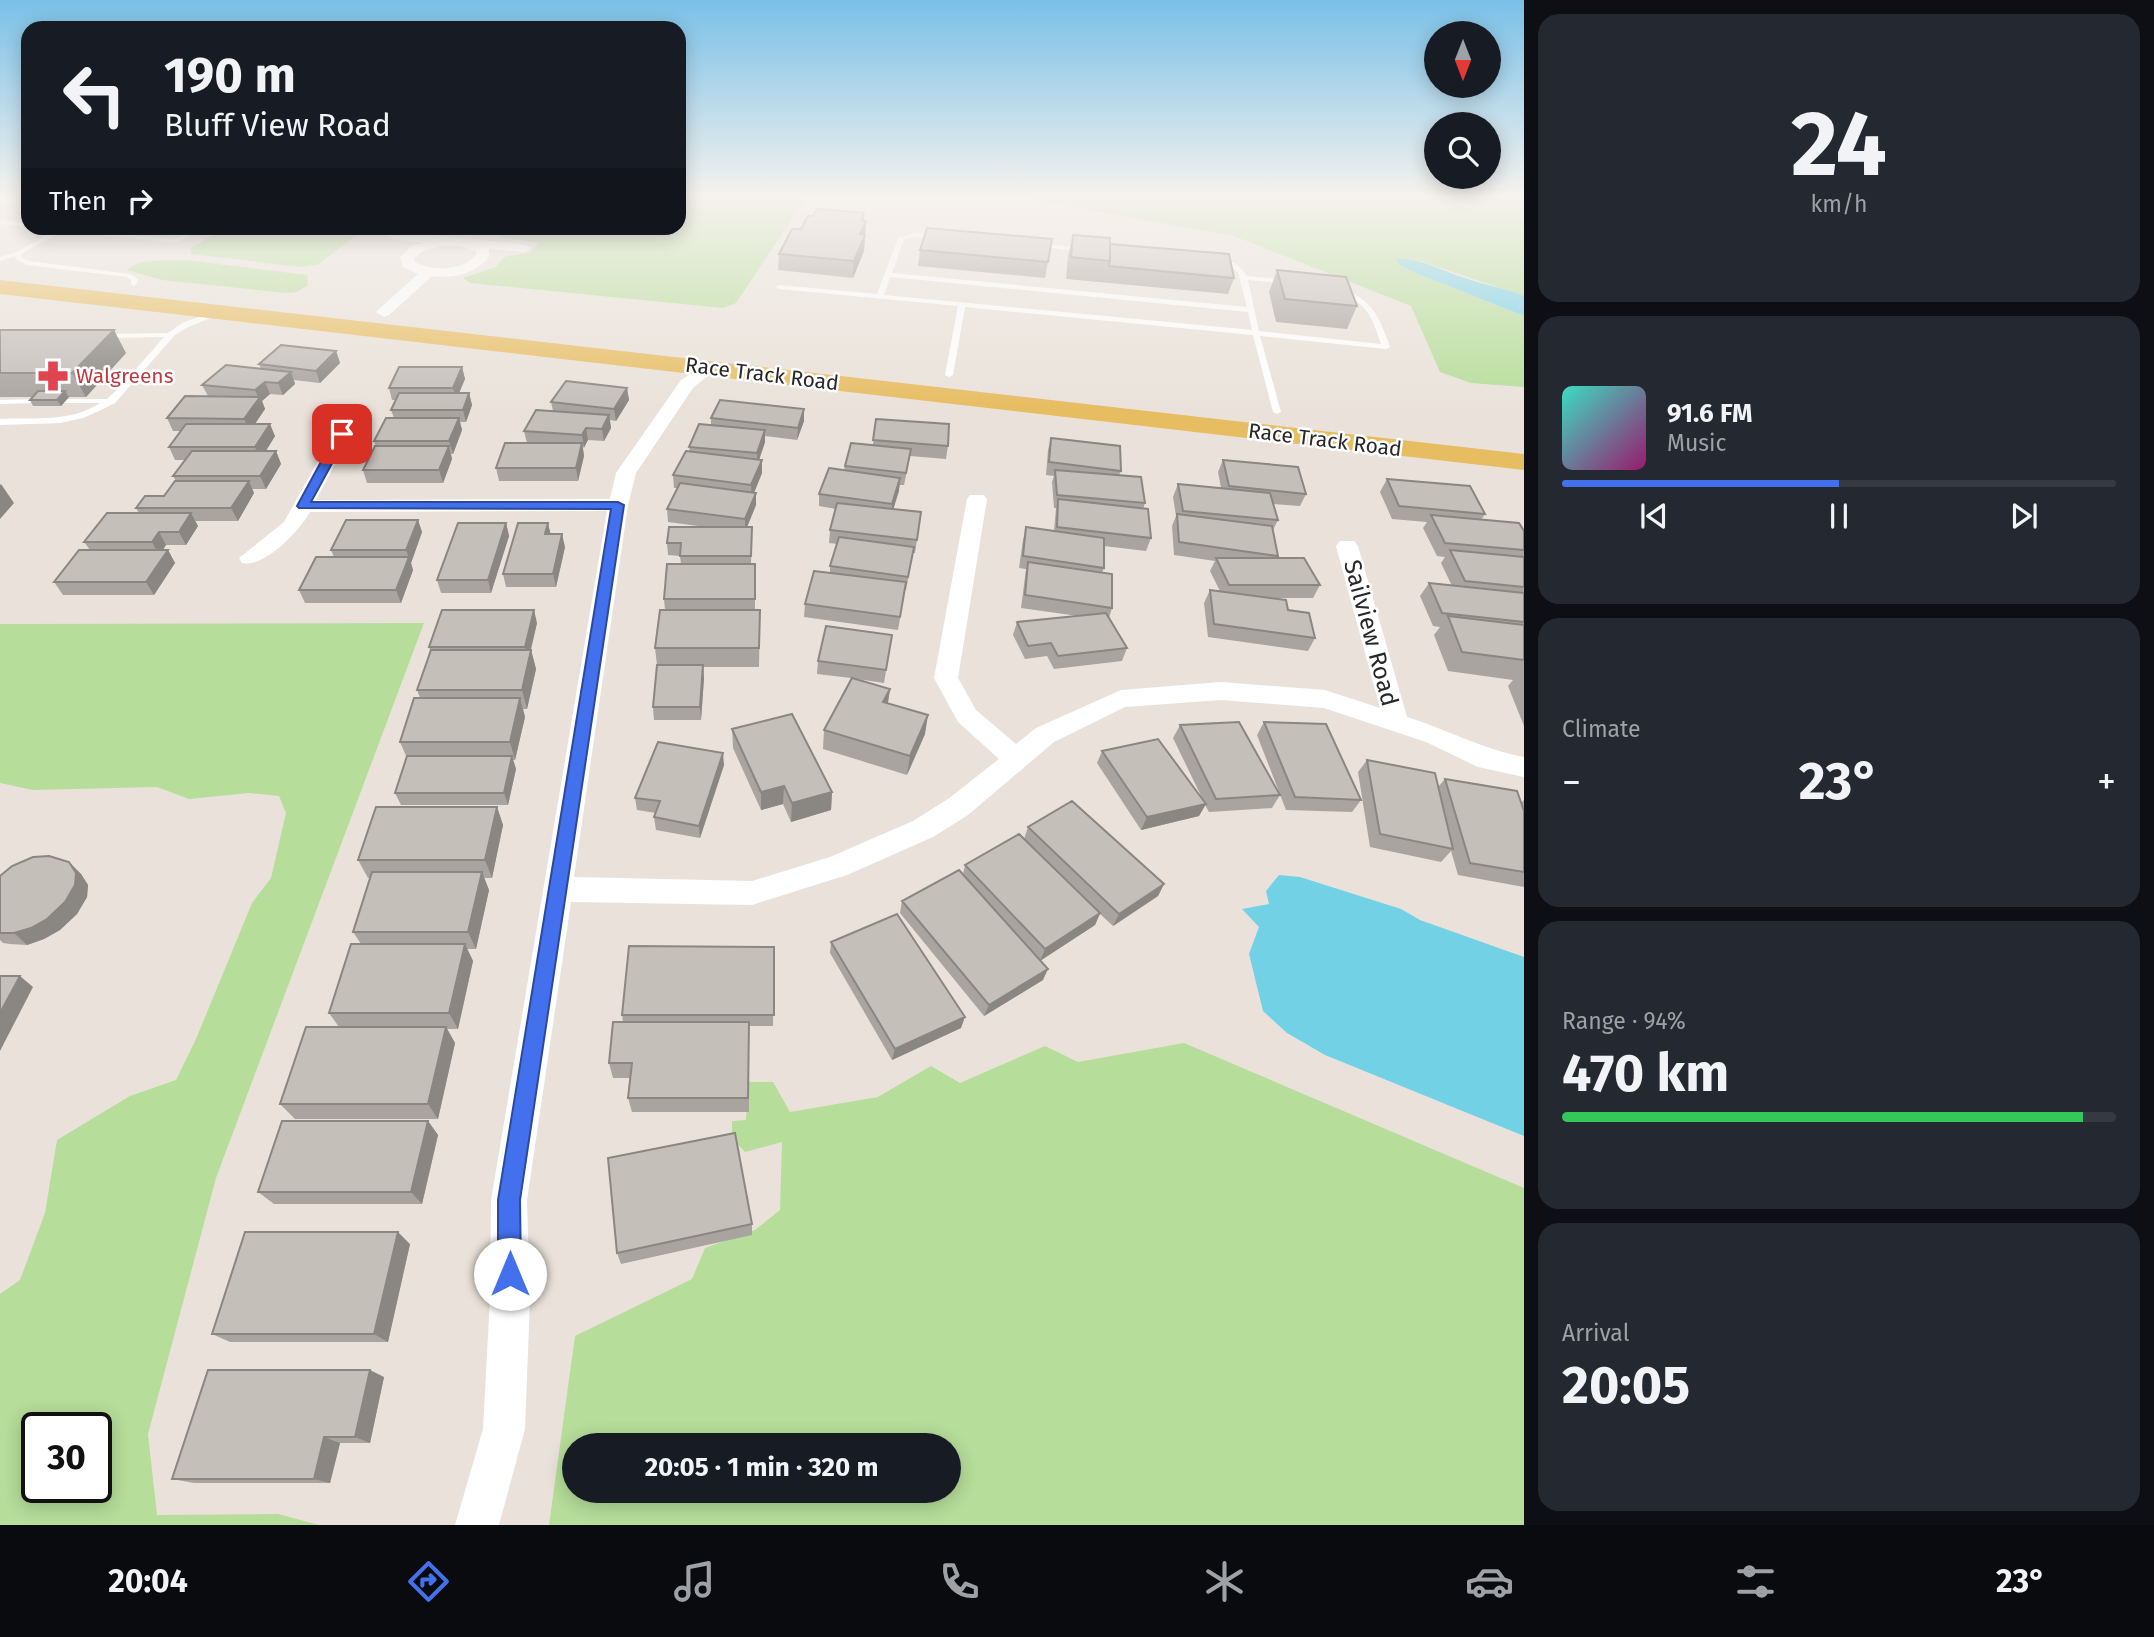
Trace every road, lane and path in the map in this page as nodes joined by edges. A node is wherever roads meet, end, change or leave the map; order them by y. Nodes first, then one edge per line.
1 (47, 266) edge
2 (413, 266) edge
3 (469, 266) edge
4 (891, 266) edge
5 (1236, 266) edge
6 (0, 269) edge
7 (428, 272) junction
8 (888, 275) junction
9 (1244, 278) junction
10 (1296, 283) edge
11 (134, 284) junction
12 (0, 287) edge
13 (779, 287) dead end
14 (1335, 287) edge
15 (1048, 291) junction
16 (880, 296) junction
17 (962, 304) junction
18 (1251, 310) junction
19 (384, 312) junction
20 (1046, 312) junction
21 (183, 316) junction
22 (366, 329) junction
23 (1256, 333) junction
24 (169, 335) junction
25 (91, 336) edge
26 (709, 368) junction
27 (949, 375) junction
28 (81, 401) joint
29 (112, 401) junction
30 (0, 402) edge
31 (18, 402) joint
32 (37, 402) edge
33 (64, 402) edge
34 (328, 411) dead end
35 (0, 422) edge
36 (1280, 423) junction
37 (1524, 439) edge
38 (1524, 462) edge
39 (977, 499) dead end
40 (618, 505) junction
41 (303, 506) junction
42 (1347, 546) dead end
43 (250, 558) dead end
44 (1395, 721) junction
45 (1016, 759) junction
46 (1524, 767) edge
47 (558, 889) junction
48 (477, 1525) edge

1 - 11 lane
2 - 7 street
3 - 7 street
4 - 8 lane
5 - 9 lane
6 - 11 main road, Race Track Road
7 - 19 street
8 - 15 lane
8 - 16 lane
9 - 10 lane
9 - 18 lane
11 - 19 main road, Race Track Road
12 - 21 main road, Race Track Road
13 - 16 lane
14 - 23 lane
15 - 18 lane
15 - 20 lane
16 - 17 lane
17 - 20 lane
17 - 27 lane
18 - 23 lane
19 - 22 main road
19 - 27 main road, Race Track Road
20 - 23 lane
21 - 22 main road, Race Track Road
21 - 24 lane
22 - 26 main road, Race Track Road
23 - 36 lane
24 - 25 lane
24 - 29 lane
26 - 36 main road, Race Track Road
26 - 40 street
27 - 36 main road, Race Track Road
28 - 29 lane
28 - 33 lane
29 - 35 lane
30 - 31 lane
31 - 32 lane
34 - 41 street
36 - 37 main road, Race Track Road
36 - 38 main road, Race Track Road
39 - 45 street
40 - 41 street
40 - 47 street
41 - 43 street
42 - 44 street, Sailview Road
44 - 45 street
44 - 46 street
45 - 47 street
47 - 48 street

